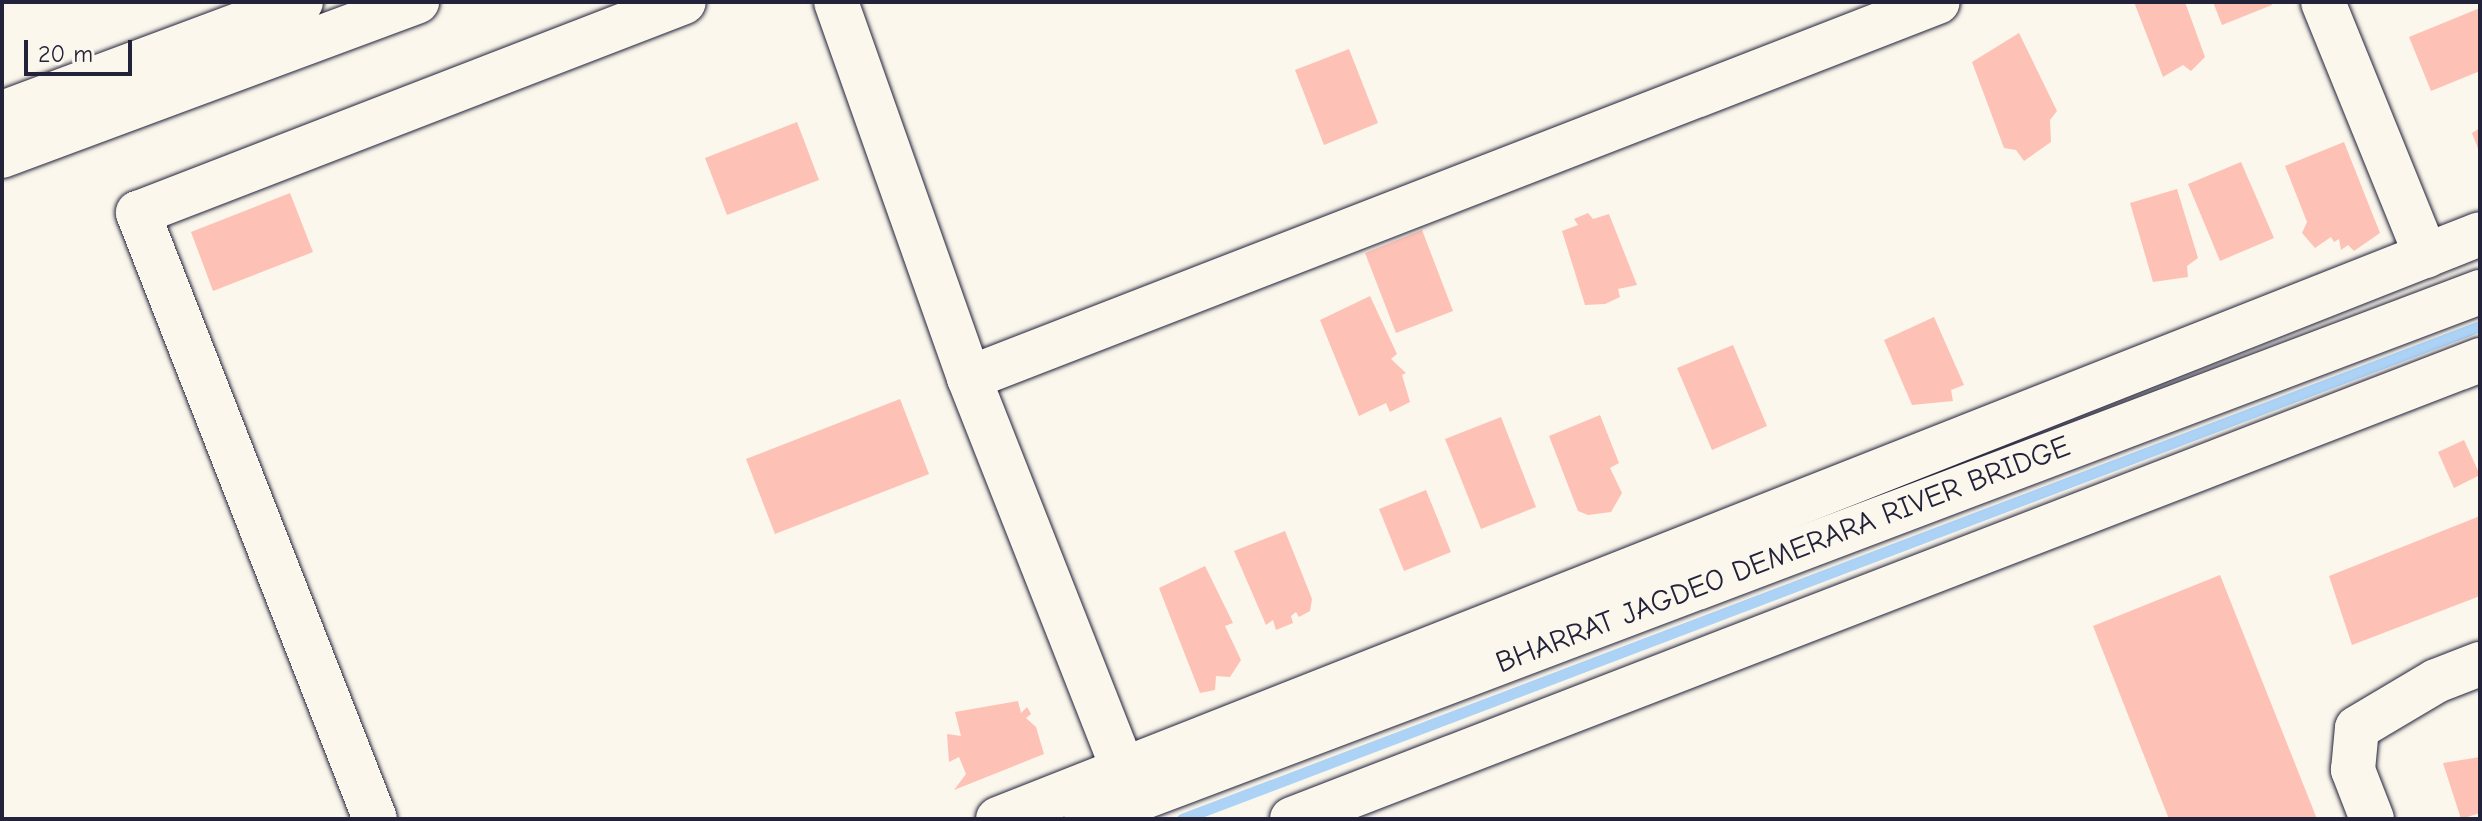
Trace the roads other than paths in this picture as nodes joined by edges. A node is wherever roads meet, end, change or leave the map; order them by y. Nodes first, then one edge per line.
1 (301, 2) edge
2 (417, 2) edge
3 (684, 2) edge
4 (836, 2) edge
5 (1938, 2) edge
6 (2323, 2) edge
7 (2, 113) edge
8 (2, 156) edge
9 (2480, 234) edge
10 (2426, 256) junction
11 (2480, 292) edge
12 (2480, 360) edge
13 (969, 378) junction
14 (2480, 664) edge
15 (1130, 786) junction
16 (375, 819) edge
17 (998, 819) edge
18 (1086, 819) edge
19 (1292, 819) edge
20 (2372, 819) edge

1 - 7 street
2 - 8 street
3 - 16 street
4 - 13 street
5 - 13 street
6 - 10 street
9 - 10 street
10 - 15 street
11 - 15 street, BHARRAT JAGDEO DEMERARA RIVER BRIDGE
12 - 19 street
13 - 15 street
14 - 20 street
15 - 17 street
15 - 18 street, BHARRAT JAGDEO DEMERARA RIVER BRIDGE

